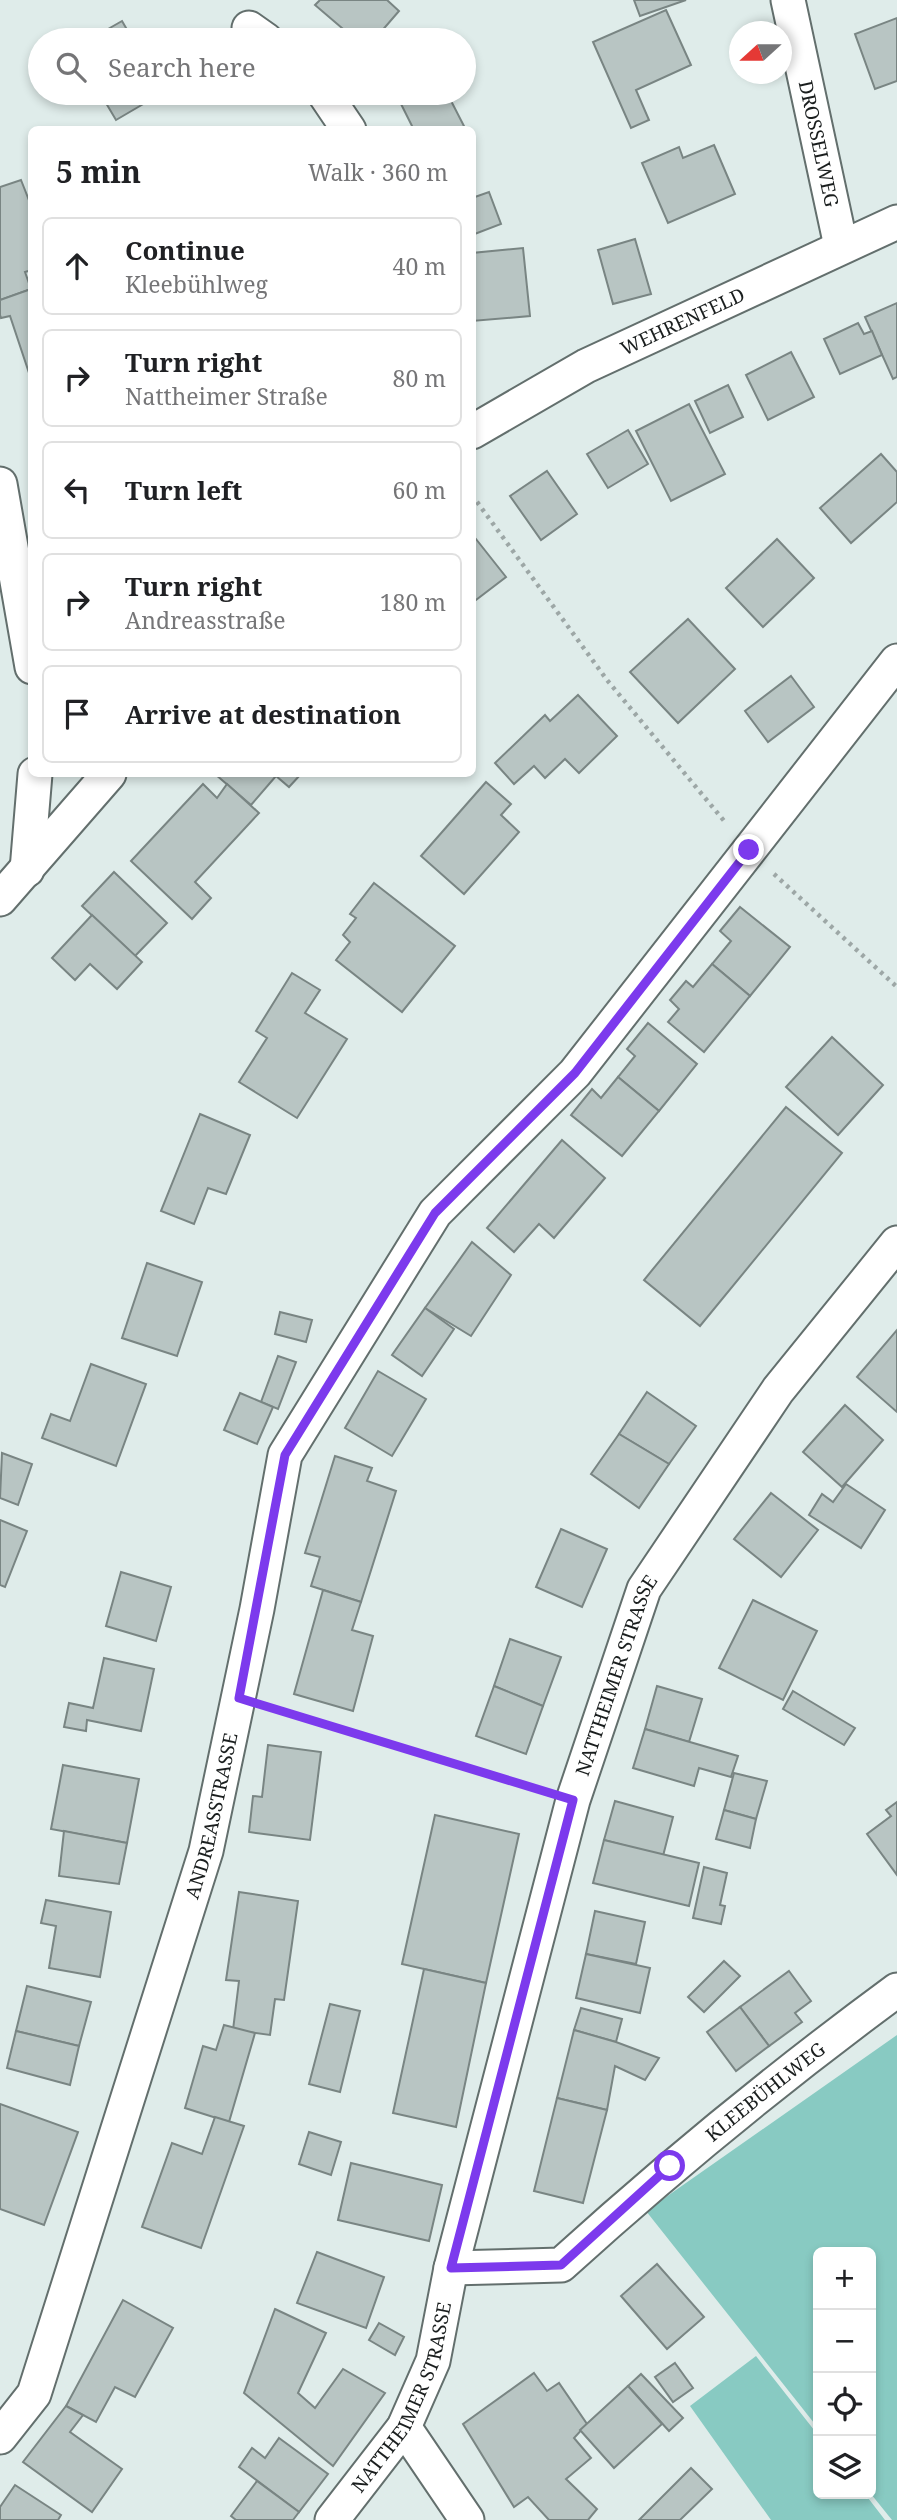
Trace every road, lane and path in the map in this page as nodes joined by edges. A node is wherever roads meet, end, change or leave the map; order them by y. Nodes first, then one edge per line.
1 (788, 0) edge
2 (332, 105) edge
3 (346, 126) edge
4 (897, 222) edge
5 (841, 246) junction
6 (476, 430) edge
7 (0, 484) edge
8 (476, 500) edge
9 (28, 644) edge
10 (897, 661) edge
11 (607, 680) dead end
12 (35, 777) edge
13 (106, 777) edge
14 (27, 870) junction
15 (0, 899) edge
16 (897, 1243) edge
17 (239, 1698) junction
18 (573, 1800) junction
19 (897, 1990) edge
20 (451, 2268) junction
21 (404, 2427) junction
22 (0, 2437) edge
23 (331, 2520) edge
24 (467, 2520) edge

1 - 5 street, DROSSELWEG
2 - 3 street
4 - 5 street, WEHRENFELD
5 - 6 street, WEHRENFELD
7 - 9 street
8 - 11 path
10 - 17 street, ANDREASSTRASSE
12 - 14 street
13 - 14 street
14 - 15 street
16 - 18 street, NATTHEIMER STRASSE
17 - 18 path
17 - 22 street, ANDREASSTRASSE
18 - 20 street, NATTHEIMER STRASSE
19 - 20 street, KLEEBÜHLWEG
20 - 21 street, NATTHEIMER STRASSE
21 - 23 street, NATTHEIMER STRASSE
21 - 24 street

